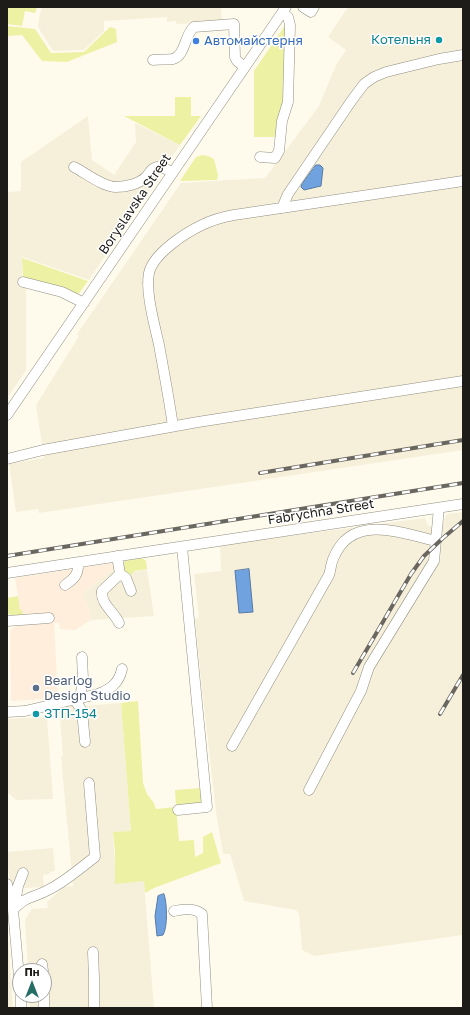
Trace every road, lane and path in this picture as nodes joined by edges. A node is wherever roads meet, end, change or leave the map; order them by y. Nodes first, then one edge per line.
1 (303, 7) edge
2 (314, 7) edge
3 (284, 10) edge
4 (463, 55) edge
5 (153, 60) dead end
6 (245, 67) junction
7 (260, 157) dead end
8 (74, 166) dead end
9 (172, 172) junction
10 (463, 181) edge
11 (282, 208) junction
12 (23, 282) dead end
13 (62, 292) junction
14 (49, 294) dead end
15 (84, 303) junction
16 (463, 381) edge
17 (8, 412) edge
18 (173, 426) junction
19 (7, 459) edge
20 (463, 504) edge
21 (439, 508) junction
22 (436, 541) junction
23 (182, 547) junction
24 (117, 556) junction
25 (78, 563) junction
26 (7, 573) edge
27 (120, 574) junction
28 (65, 584) dead end
29 (131, 591) dead end
30 (49, 618) dead end
31 (7, 621) edge
32 (119, 623) dead end
33 (82, 657) dead end
34 (122, 670) dead end
35 (78, 699) junction
36 (7, 712) edge
37 (85, 742) dead end
38 (232, 746) dead end
39 (89, 784) dead end
40 (309, 790) dead end
41 (178, 810) dead end
42 (24, 873) dead end
43 (7, 884) edge
44 (13, 910) junction
45 (174, 911) dead end
46 (93, 952) dead end
47 (18, 963) edge
48 (94, 1008) edge
49 (207, 1008) edge

1 - 2 street
3 - 6 street, Boryslavska Street
3 - 7 street
4 - 11 street
5 - 6 street
6 - 9 street, Boryslavska Street
8 - 9 street
9 - 15 street, Boryslavska Street
10 - 11 street
11 - 18 street
12 - 13 street
13 - 14 street
13 - 15 street
15 - 17 street, Boryslavska Street
16 - 18 street
18 - 19 street
20 - 21 street, Fabrychna Street
21 - 22 street
21 - 23 street, Fabrychna Street
22 - 38 street
22 - 40 street
23 - 24 street, Fabrychna Street
23 - 41 street
24 - 25 street, Fabrychna Street
24 - 27 street
25 - 26 street, Fabrychna Street
25 - 28 street
27 - 29 street
27 - 32 street
30 - 31 street
33 - 35 street
34 - 35 street
35 - 36 street
35 - 37 street
39 - 44 street
42 - 44 street
43 - 44 street
44 - 47 street
45 - 49 street
46 - 48 street

